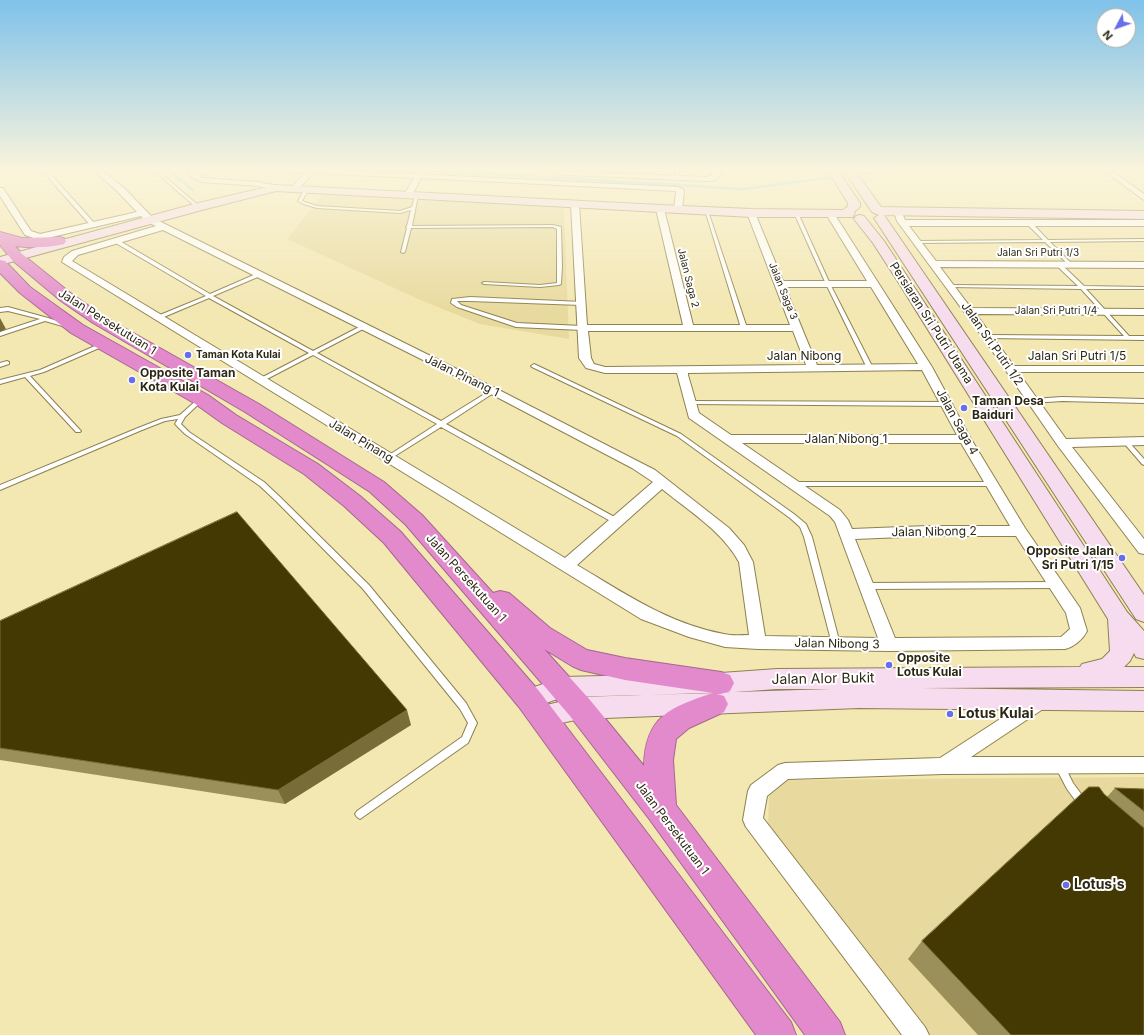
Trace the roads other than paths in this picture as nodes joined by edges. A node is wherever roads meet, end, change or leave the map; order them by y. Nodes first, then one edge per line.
1 (17, 216) edge
2 (85, 216) edge
3 (150, 216) edge
4 (411, 216) edge
5 (576, 216) edge
6 (662, 216) edge
7 (708, 216) edge
8 (752, 216) edge
9 (797, 216) edge
10 (831, 216) edge
11 (856, 216) edge
12 (861, 216) edge
13 (876, 216) edge
14 (881, 216) edge
15 (889, 216) edge
16 (908, 216) edge
17 (146, 217) junction
18 (901, 219) junction
19 (1028, 222) junction
20 (1144, 223) edge
21 (94, 226) junction
22 (163, 227) junction
23 (408, 227) junction
24 (115, 235) junction
25 (0, 236) edge
26 (1144, 240) edge
27 (1047, 241) junction
28 (62, 242) junction
29 (917, 242) junction
30 (403, 252) dead end
31 (6, 258) edge
32 (933, 264) junction
33 (1058, 264) junction
34 (1069, 264) junction
35 (1144, 265) edge
36 (38, 275) junction
37 (258, 275) junction
38 (0, 276) edge
39 (484, 284) dead end
40 (780, 284) junction
41 (828, 284) junction
42 (873, 284) junction
43 (20, 285) junction
44 (950, 286) junction
45 (1083, 288) junction
46 (1144, 288) edge
47 (210, 296) junction
48 (581, 303) junction
49 (0, 310) edge
50 (969, 311) junction
51 (1104, 312) junction
52 (1144, 312) edge
53 (157, 318) junction
54 (46, 319) junction
55 (363, 327) junction
56 (582, 328) junction
57 (689, 328) junction
58 (744, 328) junction
59 (798, 328) junction
60 (77, 329) junction
61 (0, 334) edge
62 (988, 337) junction
63 (1128, 338) junction
64 (1144, 338) edge
65 (105, 344) junction
66 (313, 353) junction
67 (7, 363) dead end
68 (0, 365) edge
69 (534, 366) dead end
70 (926, 367) junction
71 (870, 368) junction
72 (814, 369) junction
73 (1010, 369) junction
74 (1144, 369) edge
75 (683, 370) junction
76 (26, 375) junction
77 (261, 380) junction
78 (0, 382) edge
79 (493, 391) junction
80 (202, 399) junction
81 (1032, 401) junction
82 (1144, 401) edge
83 (690, 403) junction
84 (946, 404) junction
85 (182, 416) junction
86 (442, 423) junction
87 (78, 431) dead end
88 (728, 439) junction
89 (965, 439) junction
90 (1125, 441) junction
91 (1144, 441) edge
92 (1062, 443) junction
93 (388, 458) junction
94 (1144, 463) edge
95 (662, 482) junction
96 (793, 484) junction
97 (992, 484) junction
98 (0, 488) edge
99 (414, 520) junction
100 (616, 521) junction
101 (1020, 531) junction
102 (848, 534) junction
103 (1144, 550) edge
104 (567, 565) junction
105 (1056, 585) junction
106 (867, 586) junction
107 (1144, 613) edge
108 (1119, 618) junction
109 (1079, 631) joint
110 (758, 643) junction
111 (836, 644) junction
112 (889, 645) junction
113 (1144, 650) edge
114 (1144, 677) edge
115 (1043, 689) junction
116 (718, 694) junction
117 (571, 698) junction
118 (1144, 701) edge
119 (536, 708) junction
120 (1144, 765) edge
121 (943, 766) junction
122 (1060, 766) junction
123 (661, 810) junction
124 (1089, 811) edge
125 (360, 814) dead end
126 (778, 1035) edge
127 (827, 1035) edge
128 (917, 1035) edge

1 - 21 street
2 - 21 lane
3 - 17 main road
4 - 23 lane
5 - 48 street
6 - 57 street, Jalan Saga 2
7 - 58 lane
8 - 40 street, Jalan Saga 3
9 - 41 lane
10 - 42 street, Jalan Saga 4
11 - 108 main road, Persiaran Sri Putri Utama
12 - 13 main road
14 - 107 main road, Persiaran Sri Putri Utama
15 - 18 main road
16 - 18 main road
17 - 21 street
17 - 22 street, Jalan Pinang 1
17 - 24 main road
18 - 19 street
18 - 29 street, Jalan Sri Putri 1/2
19 - 20 street
19 - 27 lane
22 - 24 street, Jalan Pinang
22 - 37 street, Jalan Pinang 1
23 - 30 lane
23 - 39 lane
24 - 28 main road
24 - 47 lane
24 - 53 street, Jalan Pinang
25 - 28 highway
25 - 31 highway, Jalan Persekutuan 1
26 - 27 lane
27 - 29 lane
27 - 34 lane
28 - 31 main road
28 - 36 highway
29 - 32 street, Jalan Sri Putri 1/2
31 - 36 highway, Jalan Persekutuan 1
31 - 43 highway, Jalan Persekutuan 1
32 - 33 street, Jalan Sri Putri 1/3
32 - 44 street, Jalan Sri Putri 1/2
33 - 34 street, Jalan Sri Putri 1/3
33 - 45 lane
34 - 35 street, Jalan Sri Putri 1/3
36 - 99 highway, Jalan Persekutuan 1
37 - 47 lane
37 - 55 street, Jalan Pinang 1
38 - 43 highway
40 - 41 street
40 - 59 street, Jalan Saga 3
41 - 42 street
41 - 71 lane
42 - 70 street, Jalan Saga 4
43 - 60 highway, Jalan Persekutuan 1
44 - 45 lane
44 - 50 street, Jalan Sri Putri 1/2
45 - 46 lane
45 - 51 lane
47 - 53 lane
47 - 66 lane
48 - 56 street
48 - 56 lane
49 - 54 lane
50 - 51 street, Jalan Sri Putri 1/4
50 - 62 street, Jalan Sri Putri 1/2
51 - 52 street, Jalan Sri Putri 1/4
51 - 63 lane
53 - 77 street, Jalan Pinang
54 - 60 lane
54 - 61 lane
55 - 66 lane
55 - 79 street, Jalan Pinang 1
56 - 57 street
56 - 75 street, Jalan Nibong
57 - 58 street
58 - 59 street
59 - 72 street, Jalan Saga 3
60 - 65 highway, Jalan Persekutuan 1
62 - 63 lane
62 - 73 street, Jalan Sri Putri 1/2
63 - 64 lane
65 - 76 lane
65 - 80 highway, Jalan Persekutuan 1
66 - 77 lane
66 - 86 lane
67 - 68 lane
69 - 111 lane
70 - 71 street, Jalan Nibong
70 - 84 street, Jalan Saga 4
71 - 72 street, Jalan Nibong
72 - 75 street, Jalan Nibong
73 - 74 street, Jalan Sri Putri 1/5
73 - 81 street, Jalan Sri Putri 1/2
75 - 83 street
76 - 78 lane
76 - 87 lane
77 - 93 street, Jalan Pinang
79 - 86 lane
79 - 95 street, Jalan Pinang 1
80 - 85 lane
80 - 119 highway, Jalan Persekutuan 1
81 - 82 lane
81 - 92 street, Jalan Sri Putri 1/2
83 - 84 lane
83 - 88 street
84 - 89 street, Jalan Saga 4
85 - 98 lane
85 - 125 lane
86 - 93 lane
86 - 100 lane
88 - 89 street, Jalan Nibong 1
88 - 96 street
89 - 97 street, Jalan Saga 4
90 - 91 street
90 - 92 street
90 - 94 lane
92 - 103 street, Jalan Sri Putri 1/2
93 - 104 street, Jalan Pinang
95 - 100 street
95 - 110 street, Jalan Pinang 1
96 - 97 lane
96 - 102 street
97 - 101 street, Jalan Saga 4
99 - 116 highway
99 - 117 highway, Jalan Persekutuan 1
100 - 104 street
101 - 102 street, Jalan Nibong 2
101 - 105 street, Jalan Saga 4
102 - 106 street
104 - 110 street, Jalan Pinang
105 - 106 lane
105 - 109 street, Jalan Saga 4
106 - 112 street
108 - 113 main road, Persiaran Sri Putri Utama
108 - 115 main road
109 - 112 street, Jalan Nibong 3
110 - 111 street, Jalan Nibong 3
111 - 112 street, Jalan Nibong 3
114 - 115 main road, Jalan Alor Bukit
115 - 116 main road, Jalan Alor Bukit
115 - 118 main road, Jalan Alor Bukit
115 - 121 street
116 - 117 main road, Jalan Alor Bukit
116 - 123 highway
117 - 119 main road, Jalan Alor Bukit
117 - 123 highway, Jalan Persekutuan 1
119 - 126 highway, Jalan Persekutuan 1
120 - 122 street
121 - 122 street
121 - 128 street
122 - 124 lane
123 - 127 highway, Jalan Persekutuan 1

